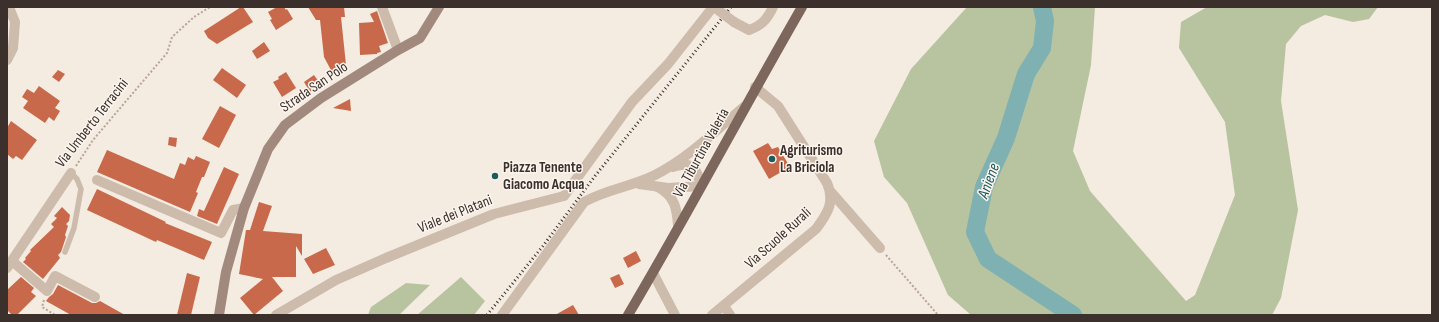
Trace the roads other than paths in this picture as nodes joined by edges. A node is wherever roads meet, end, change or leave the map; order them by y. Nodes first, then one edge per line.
1 (8, 7) edge
2 (382, 7) edge
3 (439, 7) edge
4 (773, 7) edge
5 (802, 7) edge
6 (715, 8) edge
7 (398, 50) junction
8 (7, 60) edge
9 (755, 87) junction
10 (745, 106) junction
11 (666, 169) junction
12 (71, 173) joint
13 (97, 180) dead end
14 (638, 184) junction
15 (654, 186) junction
16 (701, 186) junction
17 (831, 192) junction
18 (244, 208) junction
19 (678, 226) junction
20 (880, 248) road end
21 (65, 252) dead end
22 (9, 265) edge
23 (653, 273) junction
24 (95, 297) dead end
25 (724, 306) junction
26 (219, 315) edge
27 (276, 315) edge
28 (502, 315) edge
29 (628, 315) edge
30 (675, 315) edge
31 (712, 315) edge
32 (730, 315) edge

1 - 8 street
2 - 7 street
3 - 7 street, Strada San Polo
4 - 6 street, Viale dei Platani, bridge
5 - 9 main road, Via Tiburtina Valeria
6 - 27 street, Viale dei Platani
7 - 18 street, Strada San Polo
9 - 10 main road, Via Tiburtina Valeria
9 - 17 street
10 - 11 street
10 - 16 main road, Via Tiburtina Valeria
11 - 14 street
11 - 16 street
12 - 21 lane
12 - 22 street, Via Umberto Terracini
13 - 18 street
14 - 15 street
14 - 28 street
15 - 16 street
15 - 19 street
16 - 19 main road, Via Tiburtina Valeria
17 - 20 street
17 - 25 street, Via Scuole Rurali
18 - 26 street, Strada San Polo
19 - 23 main road, Via Tiburtina Valeria
22 - 24 street
23 - 29 main road, Via Tiburtina Valeria
23 - 30 street
25 - 31 street, Via Scuole Rurali
25 - 32 street

